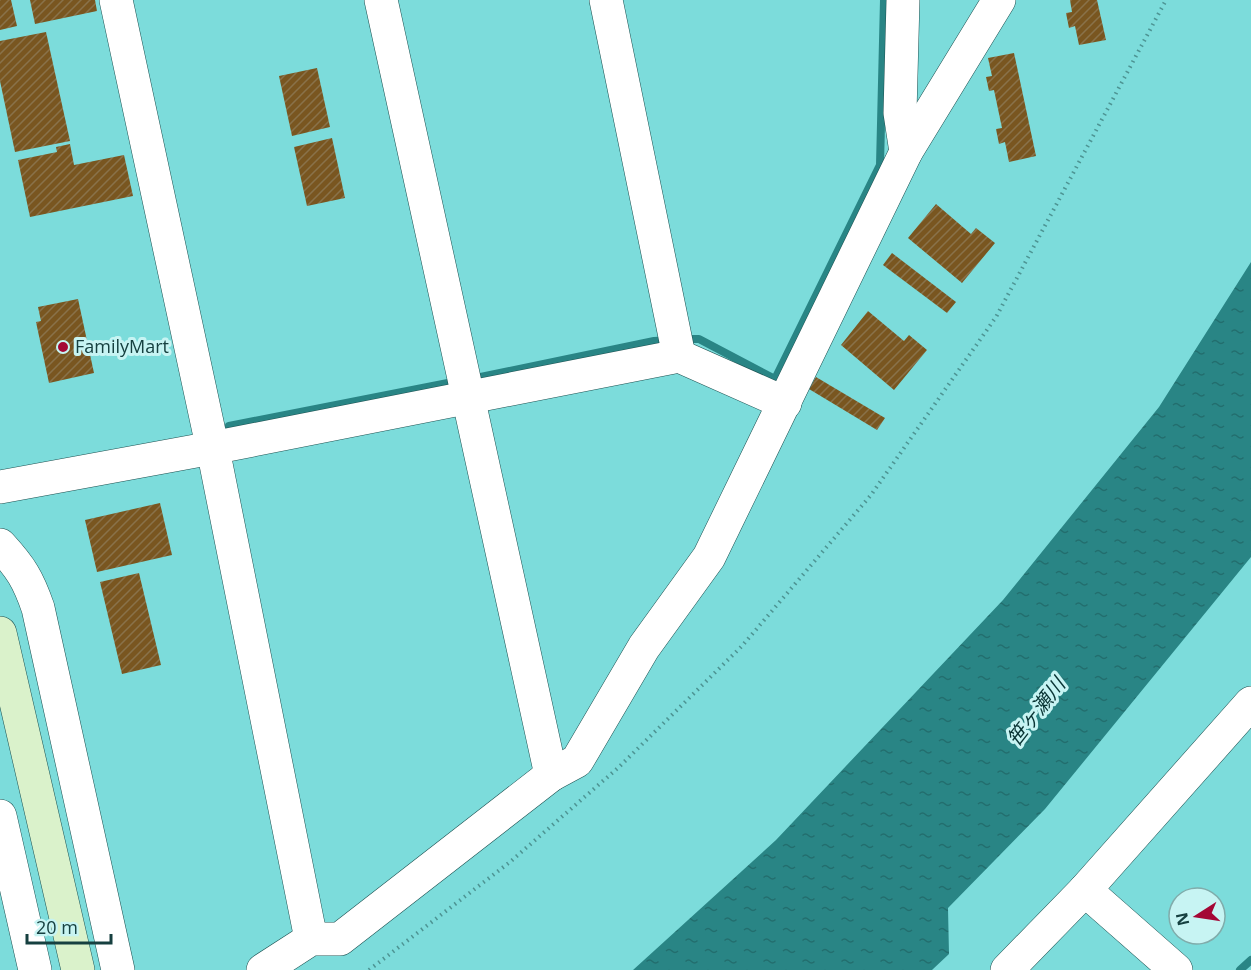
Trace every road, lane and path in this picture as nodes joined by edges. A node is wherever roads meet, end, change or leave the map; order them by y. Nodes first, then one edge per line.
1 (116, 0) edge
2 (381, 0) edge
3 (606, 0) edge
4 (903, 0) edge
5 (999, 0) edge
6 (1166, 0) edge
7 (906, 152) junction
8 (677, 345) junction
9 (466, 387) junction
10 (785, 402) junction
11 (212, 448) junction
12 (0, 487) edge
13 (0, 545) edge
14 (0, 633) edge
15 (1251, 703) edge
16 (551, 775) junction
17 (0, 816) edge
18 (1085, 890) junction
19 (311, 939) junction
20 (1157, 964) edge
21 (34, 970) edge
22 (78, 970) edge
23 (118, 970) edge
24 (263, 970) edge
25 (369, 970) edge
26 (1007, 970) edge

1 - 11 street
2 - 9 street
3 - 8 street
4 - 7 street
5 - 7 street
6 - 25 path
7 - 10 street
8 - 9 street
8 - 10 street
9 - 11 street
9 - 16 street
10 - 16 street
11 - 12 street
11 - 19 street
13 - 23 street
14 - 22 street
15 - 18 street
16 - 19 street
17 - 21 street
18 - 20 street
18 - 26 street
19 - 24 street

